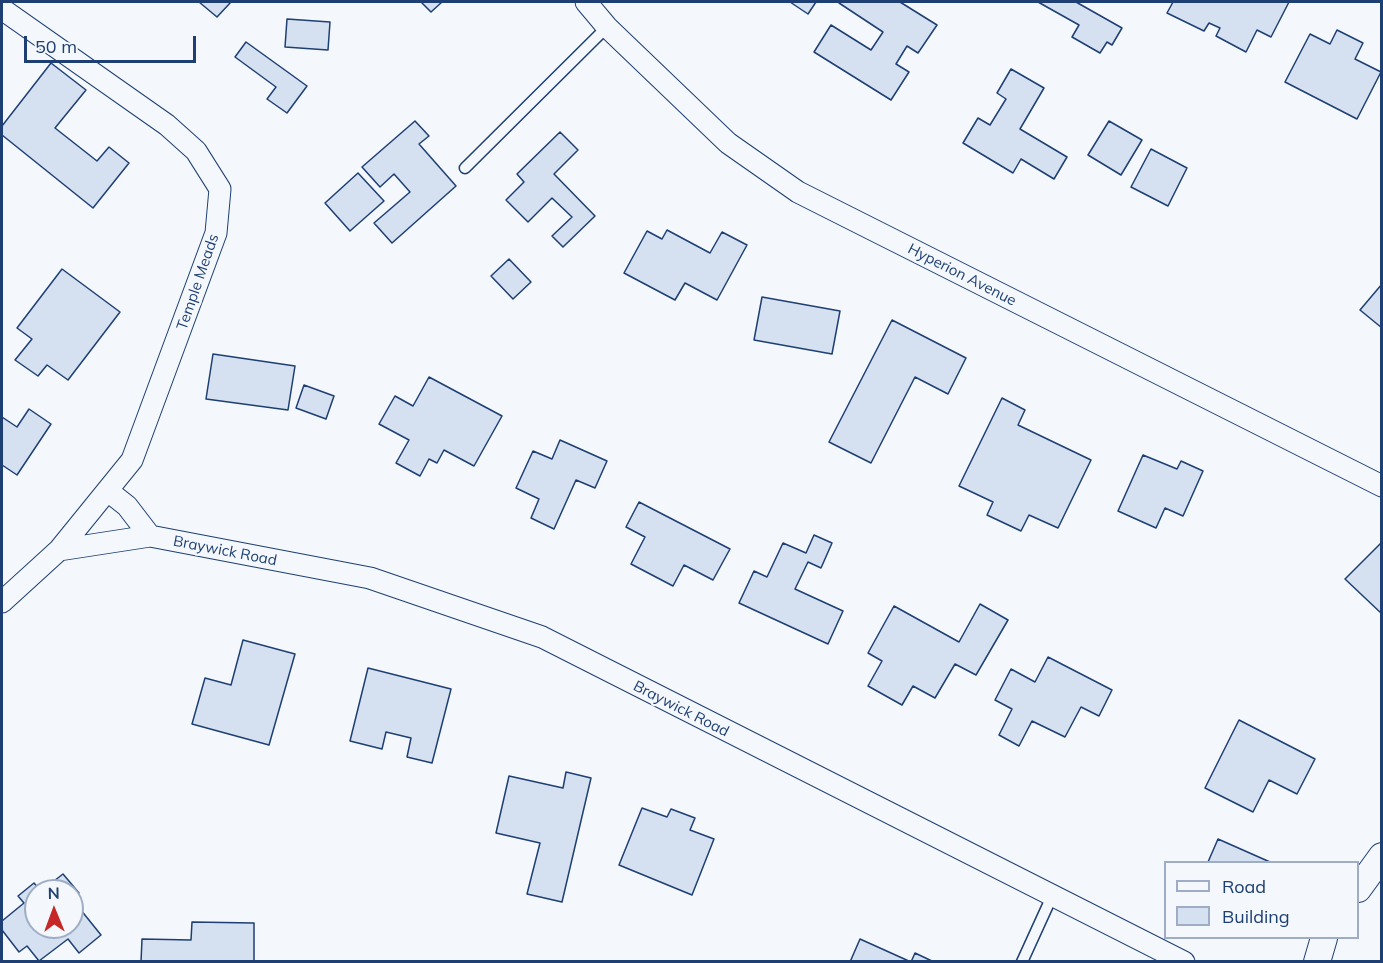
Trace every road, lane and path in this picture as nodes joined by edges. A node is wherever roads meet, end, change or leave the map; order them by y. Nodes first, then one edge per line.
1 (586, 2) edge
2 (2, 9) edge
3 (607, 27) junction
4 (465, 168) dead end
5 (1382, 486) edge
6 (108, 491) junction
7 (150, 536) junction
8 (59, 550) junction
9 (2, 602) edge
10 (1382, 856) edge
11 (1359, 888) edge
12 (1053, 894) junction
13 (1324, 939) edge
14 (1022, 962) edge
15 (1184, 962) edge
16 (1317, 962) edge

1 - 3 street, Hyperion Avenue
2 - 6 street, Temple Meads
3 - 4 lane
3 - 5 street, Hyperion Avenue
6 - 7 street
6 - 8 street, Temple Meads
7 - 8 street, Braywick Road
7 - 12 street, Braywick Road
8 - 9 street, Temple Meads
10 - 11 street
12 - 14 lane
12 - 15 street, Braywick Road
13 - 16 street

